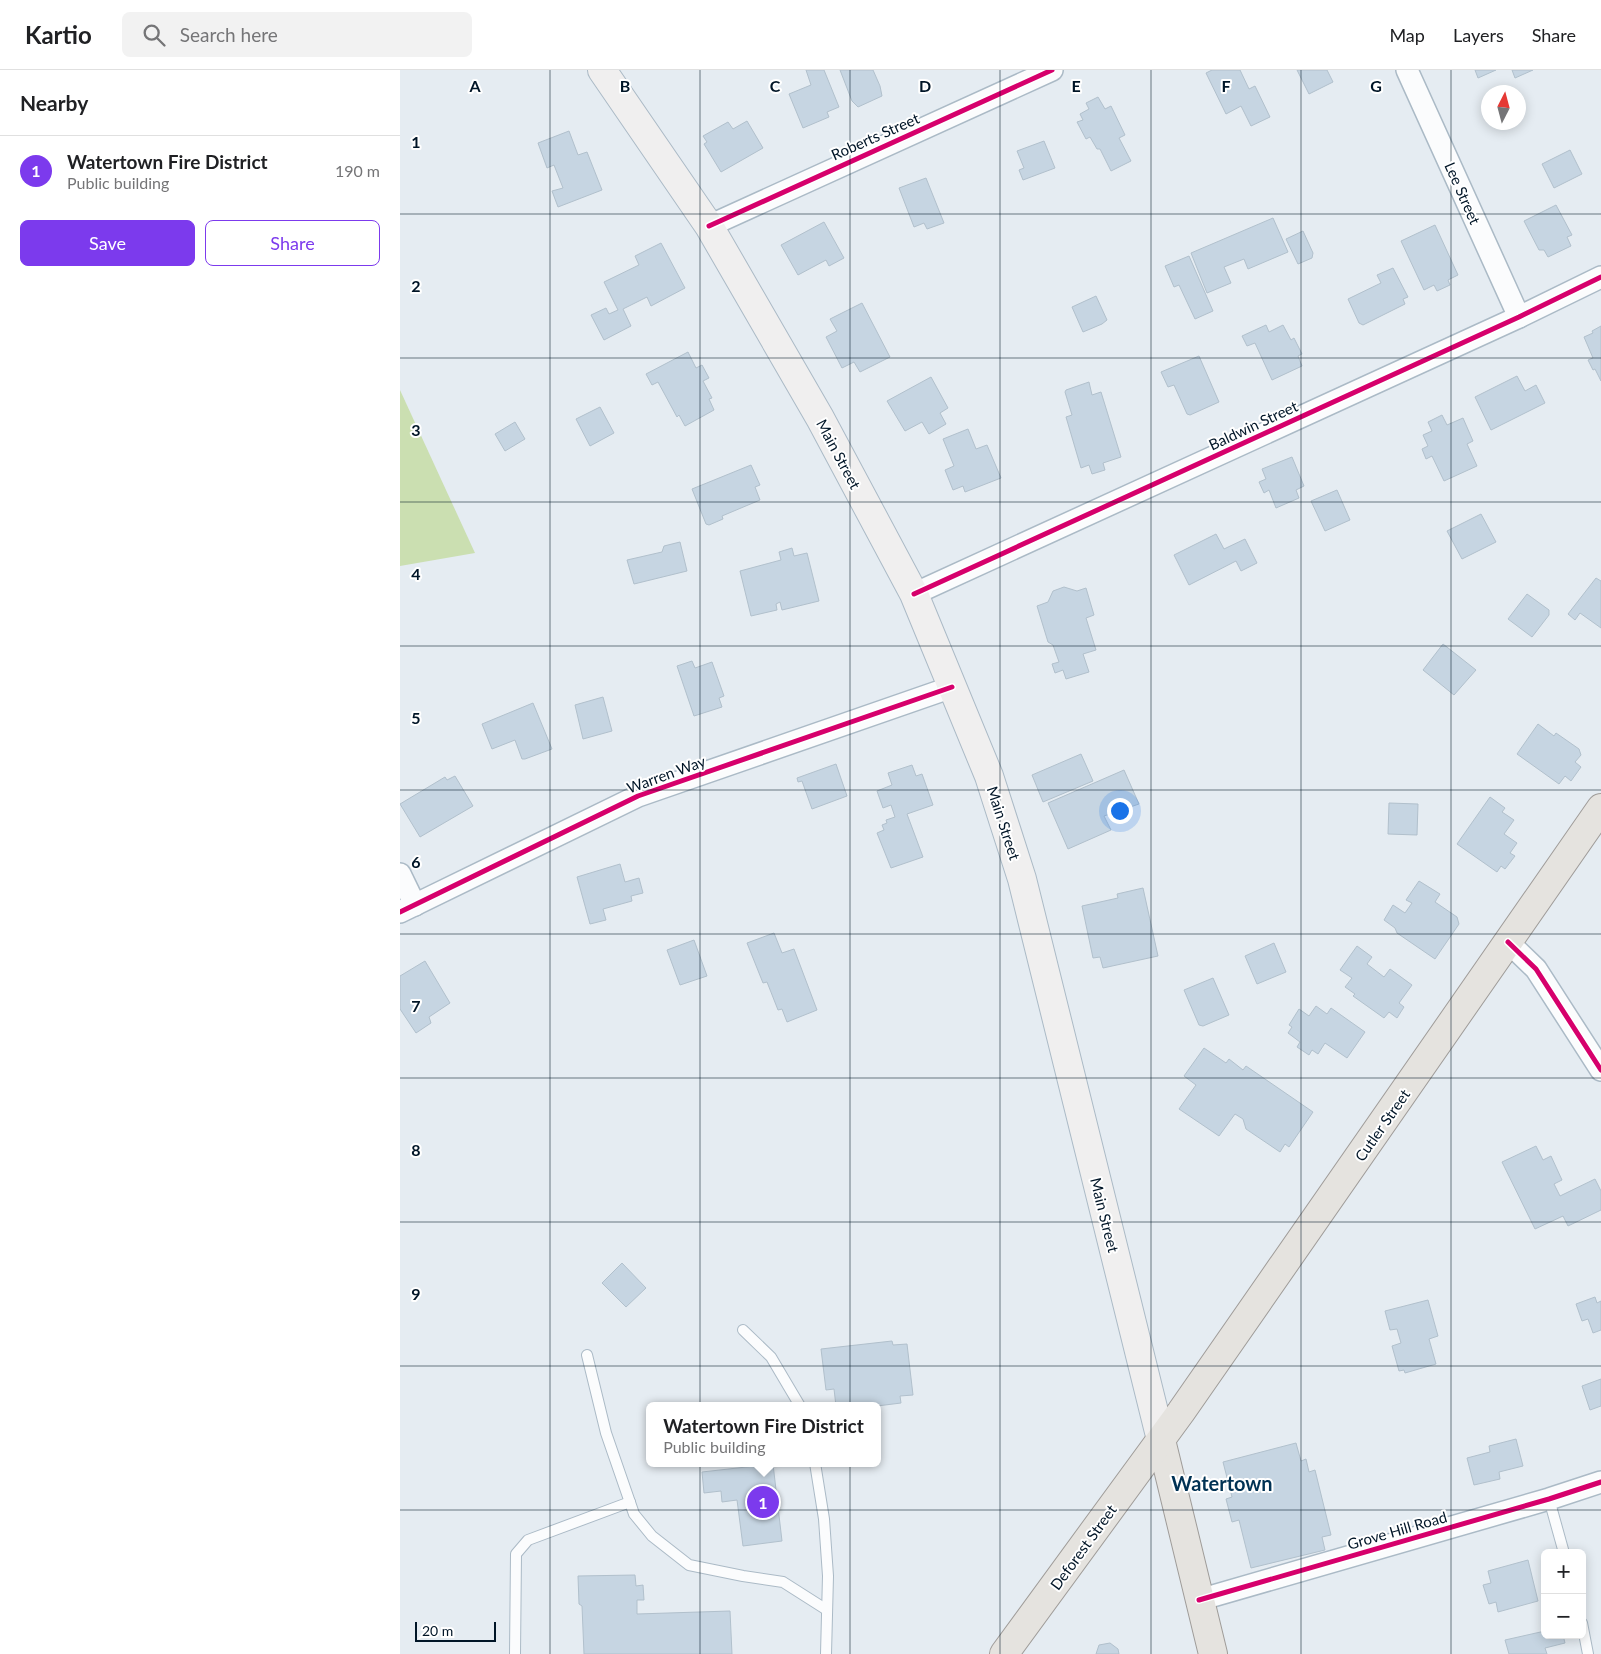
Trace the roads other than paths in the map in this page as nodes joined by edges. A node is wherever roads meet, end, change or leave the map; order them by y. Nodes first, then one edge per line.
1 (602, 70) edge
2 (1052, 70) edge
3 (1407, 70) edge
4 (709, 226) junction
5 (1601, 277) edge
6 (1519, 317) junction
7 (914, 594) junction
8 (952, 687) junction
9 (1601, 808) edge
10 (400, 874) edge
11 (408, 908) edge
12 (1508, 942) junction
13 (1601, 1070) edge
14 (744, 1330) dead end
15 (587, 1355) dead end
16 (798, 1402) edge
17 (1161, 1440) junction
18 (816, 1467) edge
19 (1601, 1482) edge
20 (1549, 1499) junction
21 (630, 1502) junction
22 (1563, 1549) edge
23 (1199, 1600) junction
24 (827, 1610) junction
25 (1585, 1639) edge
26 (515, 1654) edge
27 (826, 1654) edge
28 (1004, 1654) edge
29 (1213, 1654) edge
30 (1588, 1654) edge

1 - 4 main road, Main Street
2 - 4 street, Roberts Street
3 - 6 street, Lee Street
4 - 7 main road, Main Street
5 - 6 street, Baldwin Street
6 - 7 street, Baldwin Street
7 - 8 main road, Main Street
8 - 11 street, Warren Way
8 - 17 main road, Main Street
9 - 12 main road, Cutler Street
10 - 11 street
12 - 13 street
12 - 17 main road, Cutler Street
14 - 16 lane
15 - 21 lane
17 - 23 main road, Main Street
17 - 28 main road, Deforest Street
18 - 24 lane
19 - 20 street, Grove Hill Road
20 - 22 lane
20 - 23 street, Grove Hill Road
21 - 24 lane
21 - 26 lane
23 - 29 main road, Main Street
24 - 27 lane
25 - 30 lane

